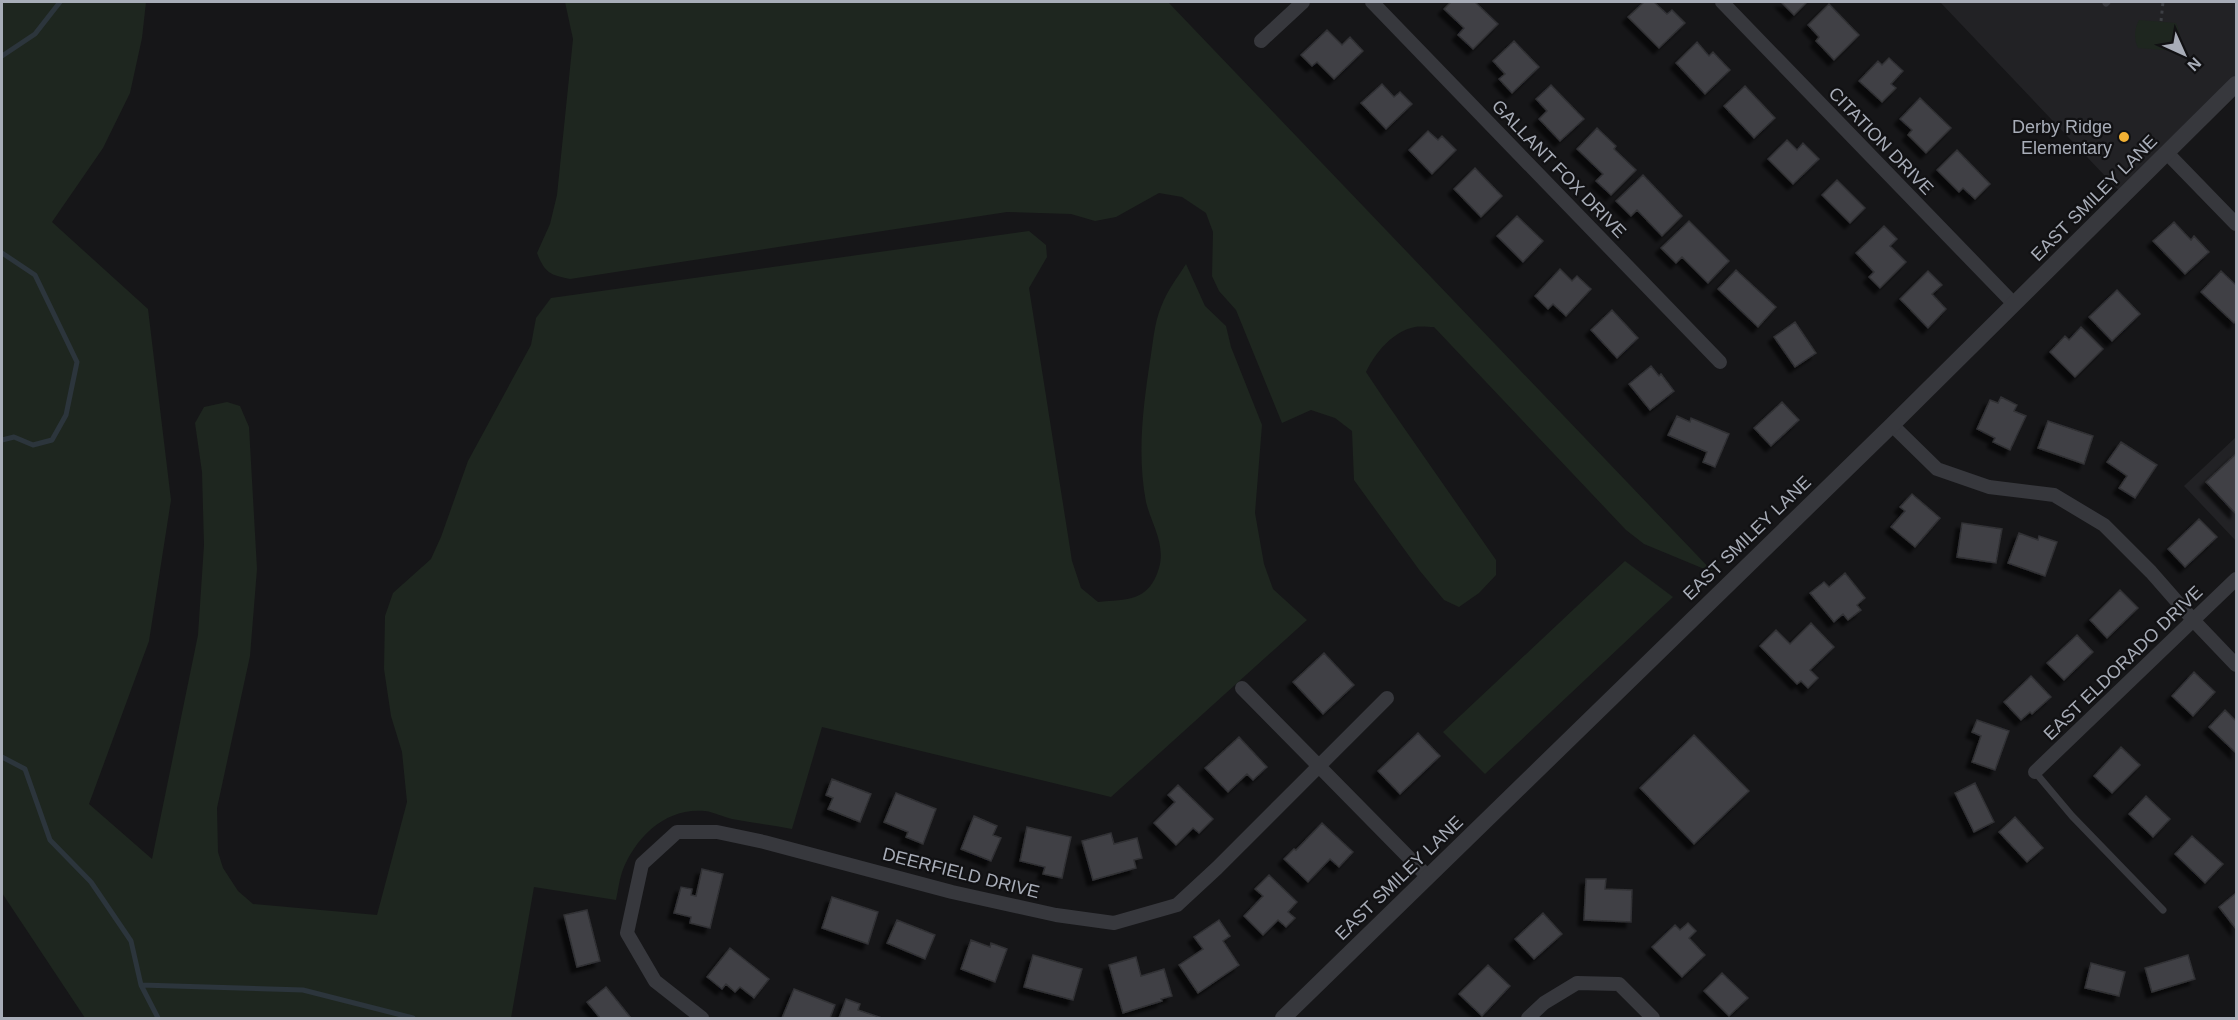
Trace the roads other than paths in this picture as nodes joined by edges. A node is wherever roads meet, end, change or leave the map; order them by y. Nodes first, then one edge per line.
1 (1303, 2) edge
2 (1372, 2) edge
3 (1722, 2) edge
4 (1261, 41) dead end
5 (2236, 84) edge
6 (2167, 153) junction
7 (2236, 224) edge
8 (2014, 304) junction
9 (1720, 362) dead end
10 (1892, 425) junction
11 (2236, 579) edge
12 (2194, 621) junction
13 (2236, 664) edge
14 (1242, 688) dead end
15 (1387, 698) dead end
16 (1318, 767) junction
17 (2035, 772) joint
18 (1428, 877) junction
19 (2163, 910) dead end
20 (702, 1018) edge
21 (1282, 1018) edge
22 (1528, 1018) edge
23 (1653, 1018) edge

1 - 4 street
2 - 9 street, GALLANT FOX DRIVE
3 - 8 street, CITATION DRIVE
5 - 6 street, EAST SMILEY LANE
6 - 7 street
6 - 8 street, EAST SMILEY LANE
8 - 10 street, EAST SMILEY LANE
10 - 12 street
10 - 18 street, EAST SMILEY LANE
11 - 12 street, EAST ELDORADO DRIVE
12 - 13 street
12 - 17 street, EAST ELDORADO DRIVE
14 - 16 street
15 - 16 street, DEERFIELD DRIVE
16 - 18 street
16 - 20 street, DEERFIELD DRIVE
17 - 19 lane
18 - 21 street, EAST SMILEY LANE
22 - 23 street

